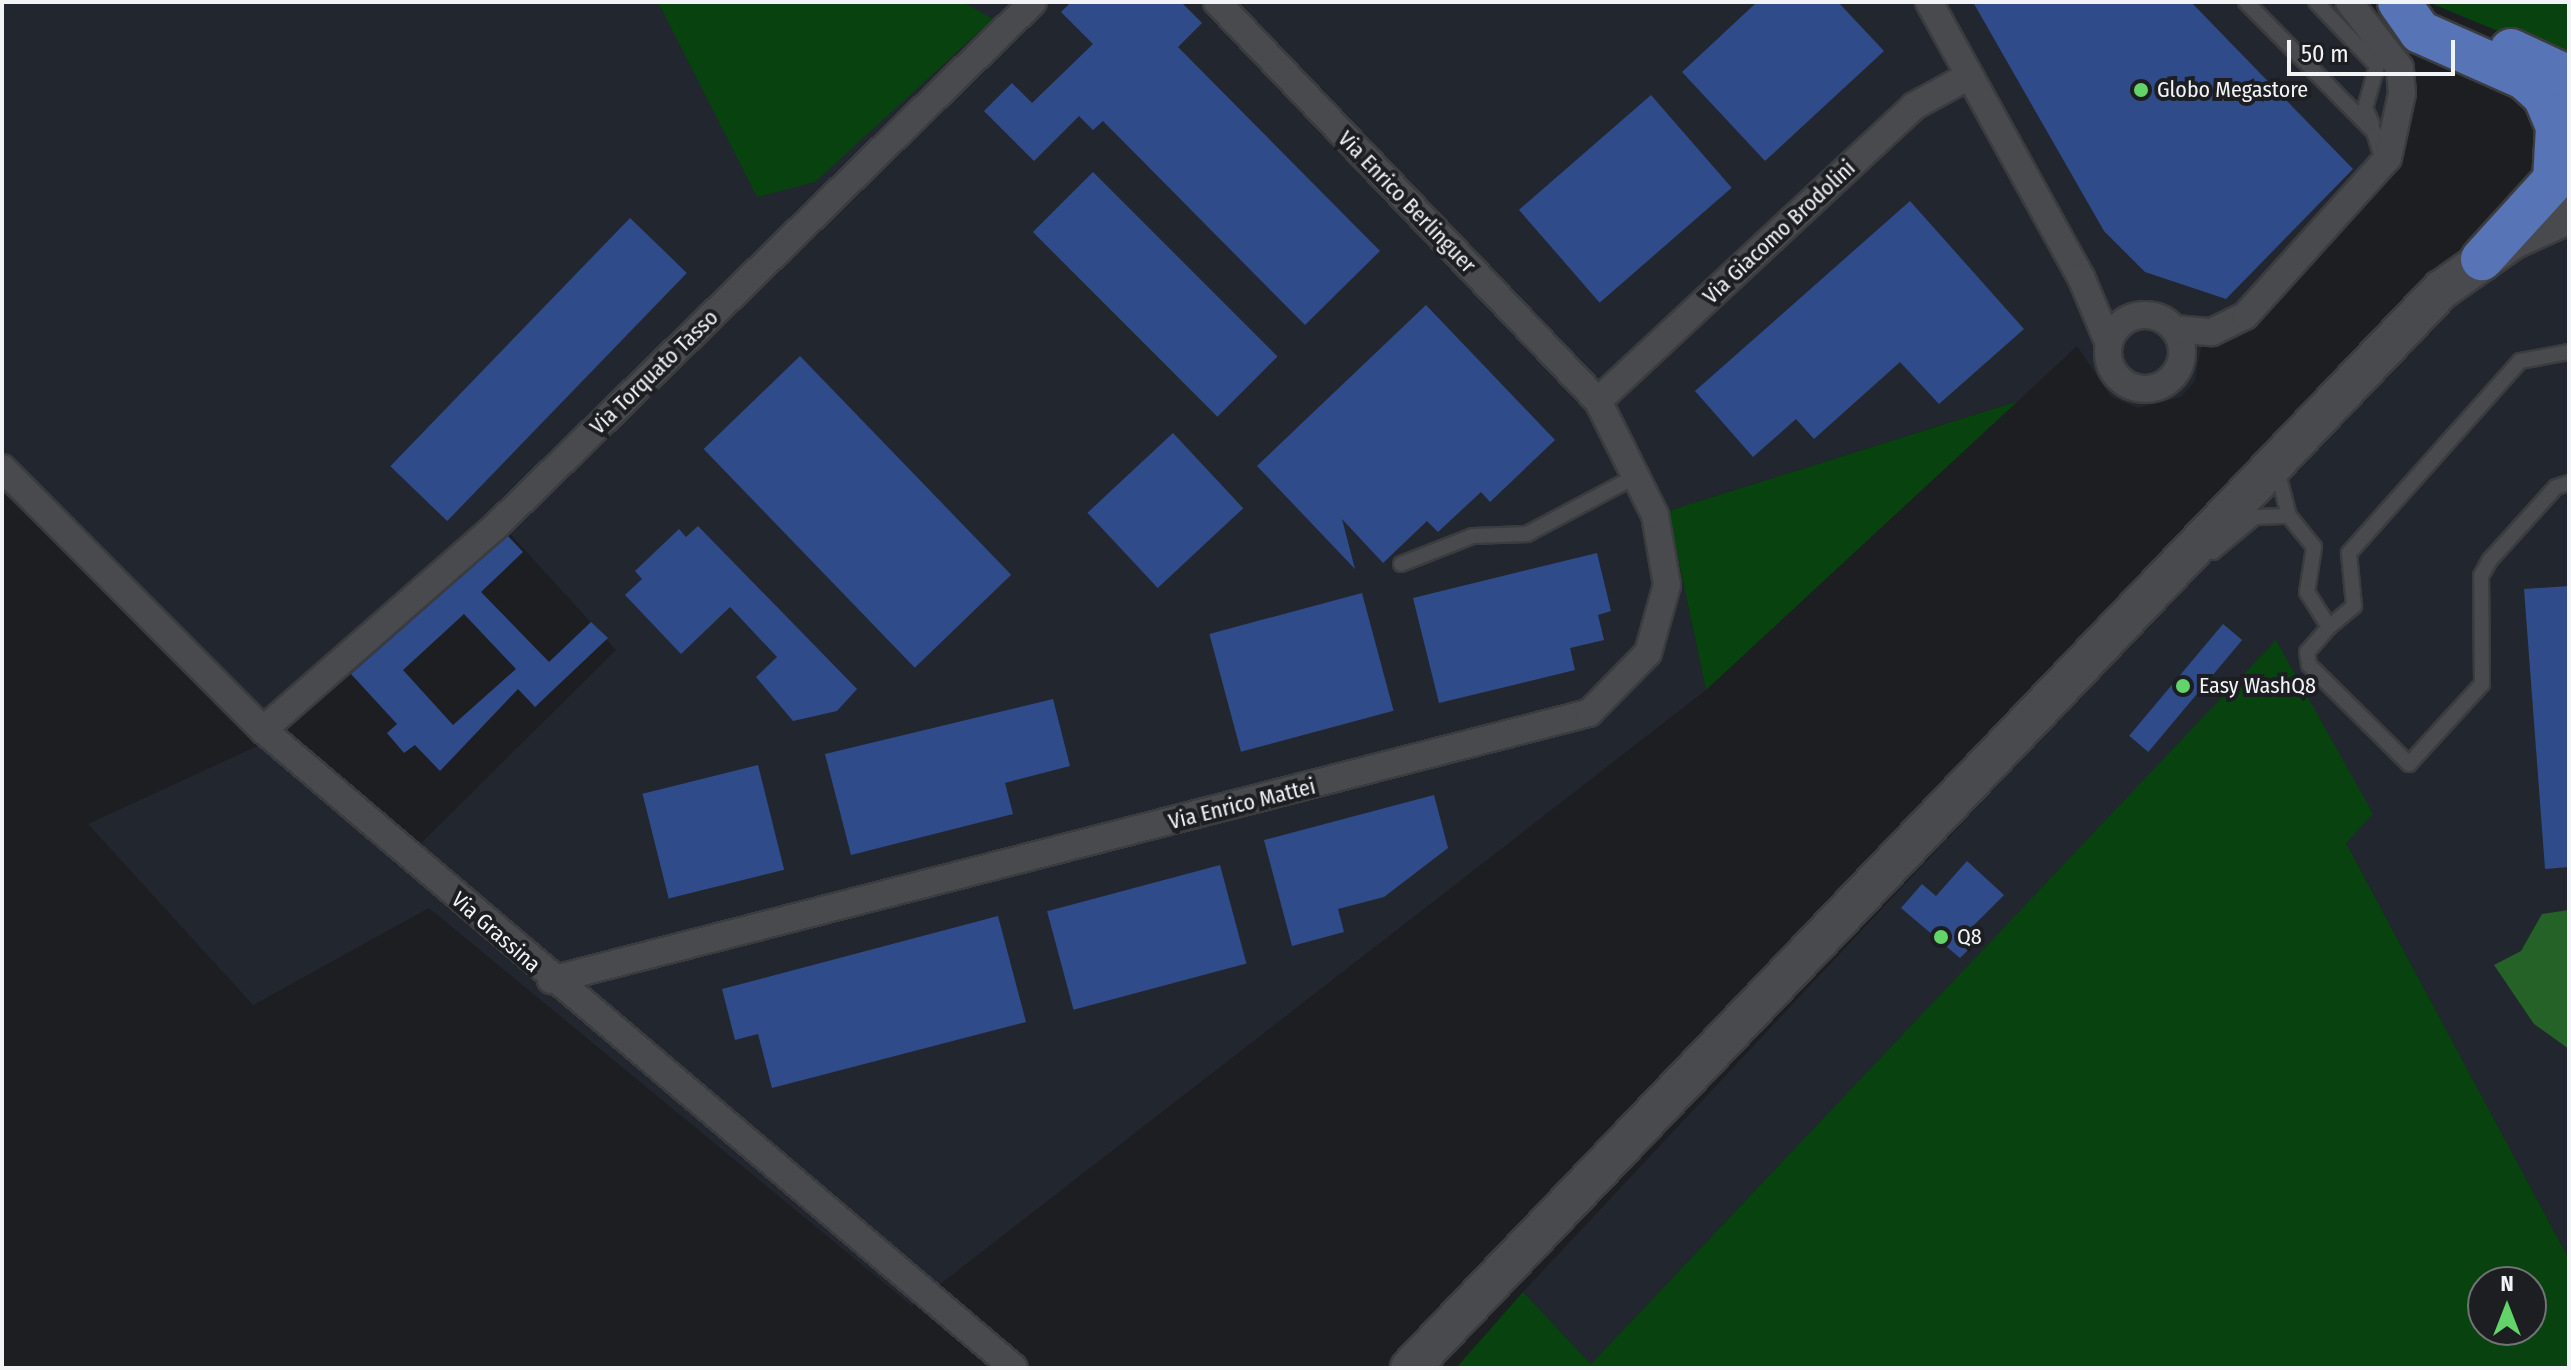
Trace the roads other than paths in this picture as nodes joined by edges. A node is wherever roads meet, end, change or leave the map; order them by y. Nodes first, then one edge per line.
1 (1033, 2) edge
2 (1217, 2) edge
3 (1929, 2) edge
4 (2246, 2) edge
5 (2316, 2) edge
6 (2349, 2) edge
7 (2399, 2) edge
8 (1969, 76) junction
9 (2569, 77) edge
10 (2369, 92) junction
11 (2336, 93) junction
12 (2398, 118) junction
13 (2380, 169) junction
14 (2569, 214) edge
15 (2482, 259) junction
16 (2081, 277) junction
17 (2144, 314) junction
18 (2175, 329) junction
19 (2109, 344) junction
20 (2569, 352) edge
21 (1598, 401) junction
22 (2278, 460) junction
23 (2, 468) edge
24 (1638, 475) junction
25 (2569, 483) edge
26 (2289, 516) junction
27 (2188, 554) junction
28 (1401, 564) dead end
29 (2329, 627) junction
30 (263, 730) junction
31 (551, 980) junction
32 (1420, 1364) edge
33 (1014, 1368) edge

1 - 30 street, Via Torquato Tasso
2 - 21 street, Via Enrico Berlinguer
3 - 8 street
4 - 11 lane
5 - 10 lane
6 - 12 street
7 - 9 main road
7 - 15 main road
8 - 16 street
8 - 21 street, Via Giacomo Brodolini
10 - 11 lane
10 - 12 lane
11 - 13 lane
12 - 13 street
13 - 18 street
14 - 15 main road
15 - 22 main road
16 - 17 street
16 - 19 street
17 - 18 street
17 - 19 street
18 - 19 street
20 - 29 lane
21 - 24 street, Via Enrico Mattei
22 - 26 lane
22 - 27 main road
23 - 30 street, Via Grassina
24 - 28 lane
24 - 31 street, Via Enrico Mattei
25 - 29 lane
26 - 27 lane
26 - 29 lane
27 - 32 main road
30 - 31 street, Via Grassina
31 - 33 street, Via Grassina

